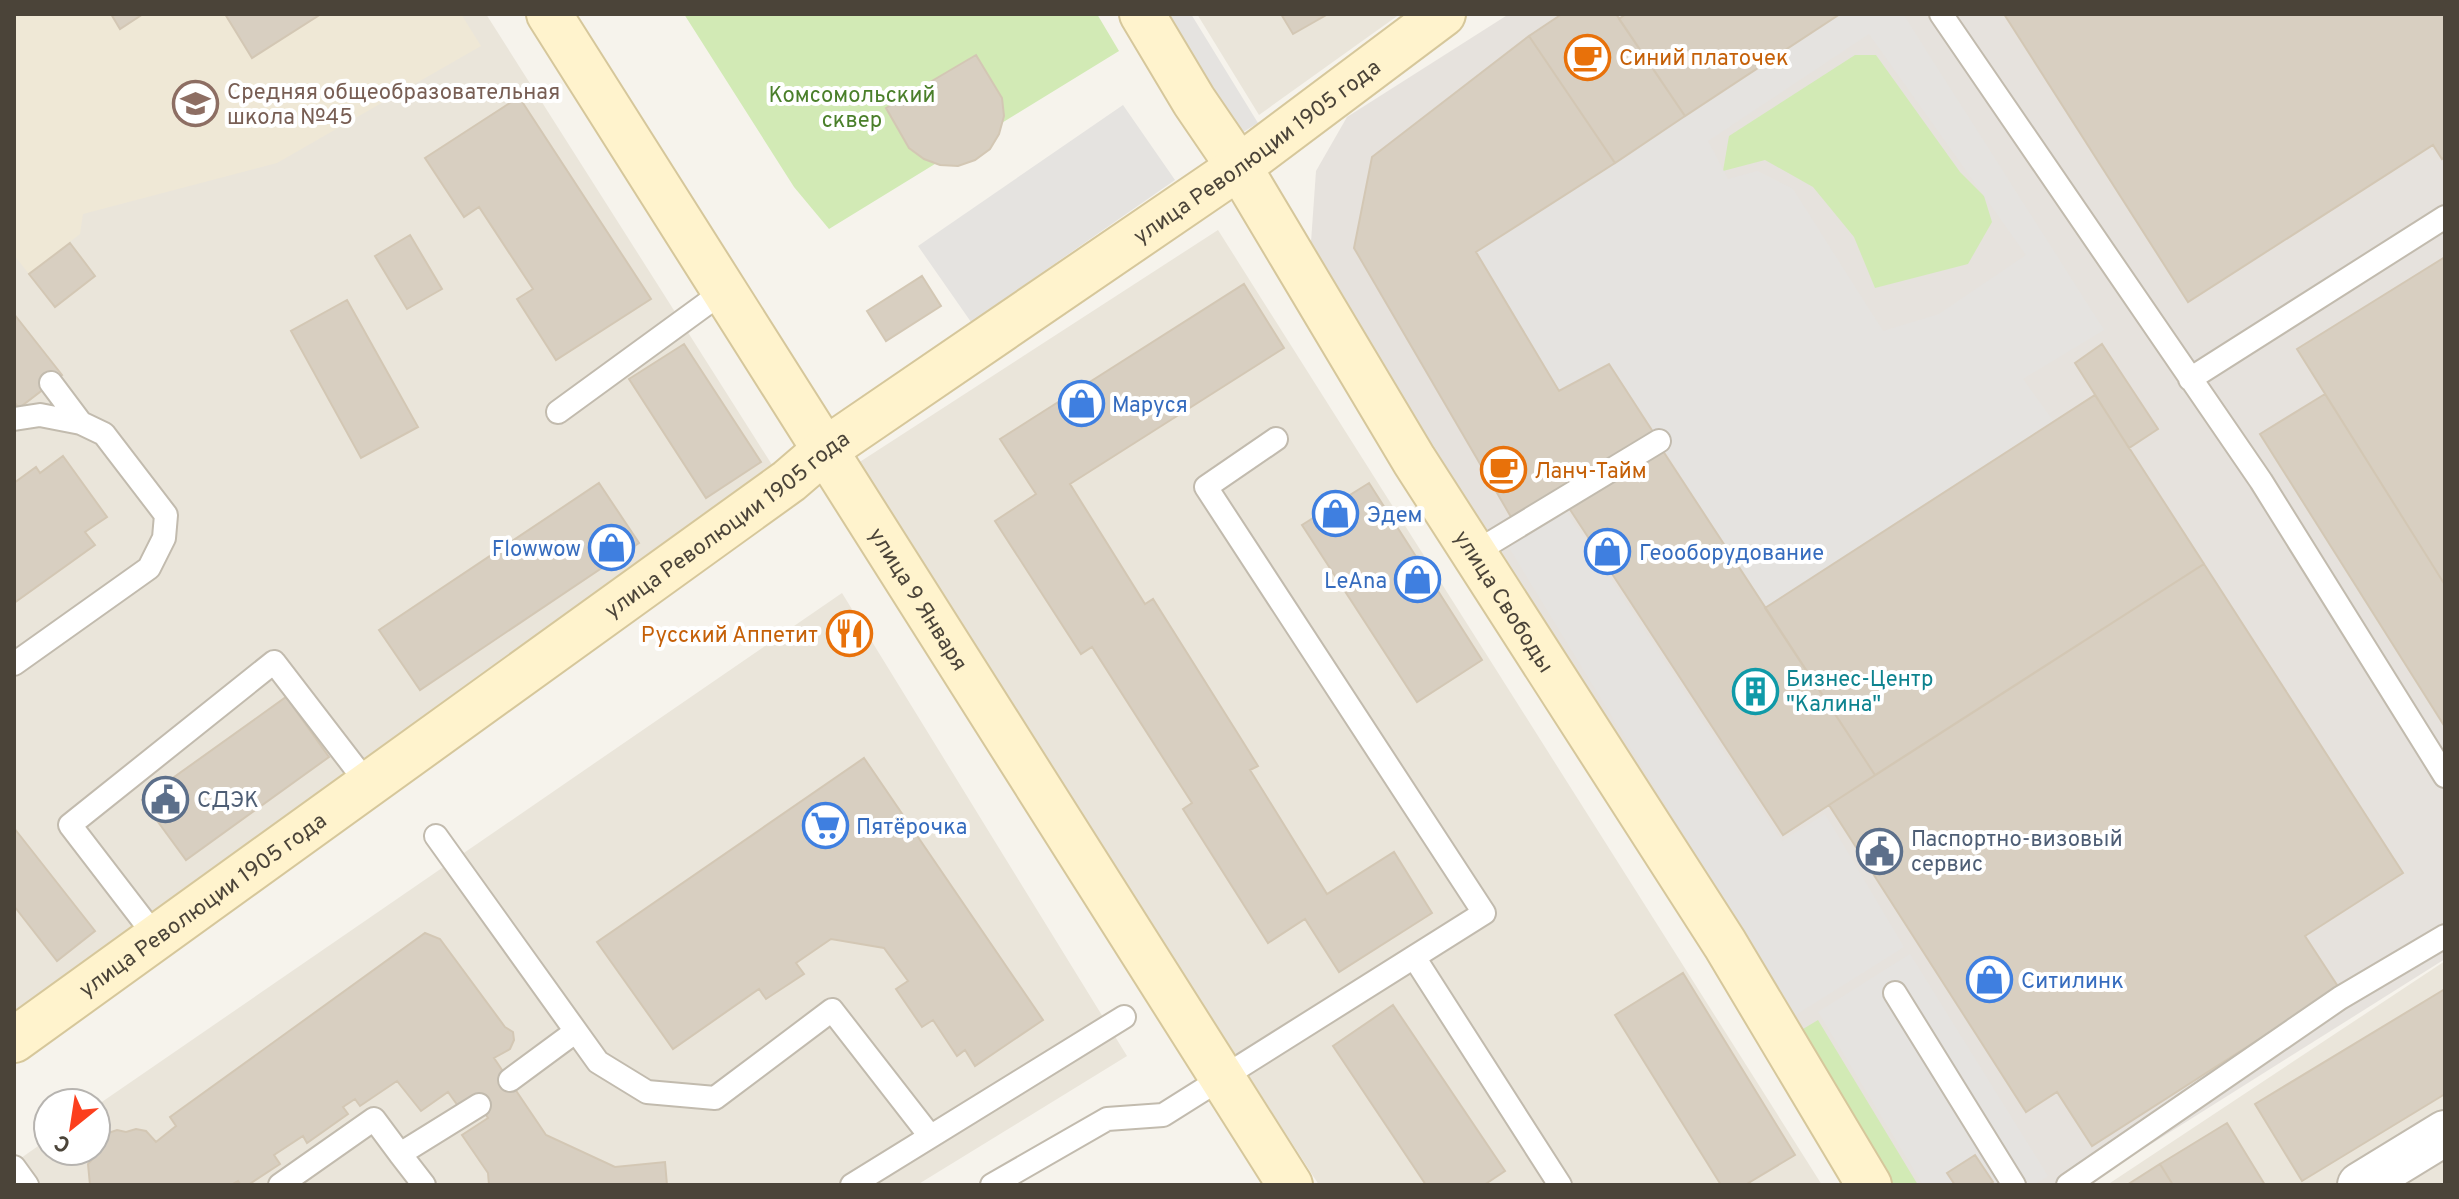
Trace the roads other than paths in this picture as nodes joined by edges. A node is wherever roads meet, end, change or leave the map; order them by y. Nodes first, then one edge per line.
1 (549, 14) edge
2 (1142, 14) edge
3 (1443, 14) edge
4 (1941, 14) edge
5 (1239, 167) junction
6 (2445, 217) edge
7 (724, 291) junction
8 (2190, 379) junction
9 (51, 383) dead end
10 (558, 412) dead end
11 (14, 419) edge
12 (81, 423) junction
13 (1276, 439) dead end
14 (1659, 441) dead end
15 (825, 450) junction
16 (1474, 553) junction
17 (14, 664) edge
18 (2445, 776) edge
19 (367, 783) junction
20 (436, 836) dead end
21 (2445, 936) edge
22 (156, 937) junction
23 (1414, 957) junction
24 (1895, 993) dead end
25 (1124, 1017) dead end
26 (575, 1032) junction
27 (14, 1040) edge
28 (1222, 1077) junction
29 (510, 1080) dead end
30 (479, 1105) dead end
31 (2445, 1133) edge
32 (930, 1136) junction
33 (400, 1154) junction
34 (14, 1167) edge
35 (27, 1185) edge
36 (280, 1185) edge
37 (424, 1185) edge
38 (852, 1185) edge
39 (992, 1185) edge
40 (1290, 1185) edge
41 (1560, 1185) edge
42 (1869, 1185) edge
43 (2014, 1185) edge
44 (2068, 1185) edge
45 (2360, 1185) edge

1 - 7 main road, улица 9 Января
2 - 5 main road, улица Свободы
3 - 5 main road, улица Революции 1905 года
4 - 8 lane
5 - 15 main road, улица Революции 1905 года
5 - 16 main road, улица Свободы
6 - 8 lane
7 - 10 lane
7 - 15 main road, улица 9 Января
8 - 18 lane
9 - 12 lane
11 - 12 lane
12 - 17 lane
13 - 23 lane
14 - 16 lane
15 - 19 main road, улица Революции 1905 года
15 - 28 main road, улица 9 Января
16 - 42 main road, улица Свободы
19 - 22 main road, улица Революции 1905 года
19 - 22 lane
20 - 26 lane
21 - 44 lane
22 - 27 main road, улица Революции 1905 года
23 - 28 lane
23 - 41 lane
24 - 43 lane
25 - 32 lane
26 - 29 lane
26 - 32 lane
28 - 39 lane
28 - 40 main road, улица 9 Января
30 - 33 lane
31 - 45 street
32 - 38 lane
33 - 36 lane
33 - 37 lane
34 - 35 lane

